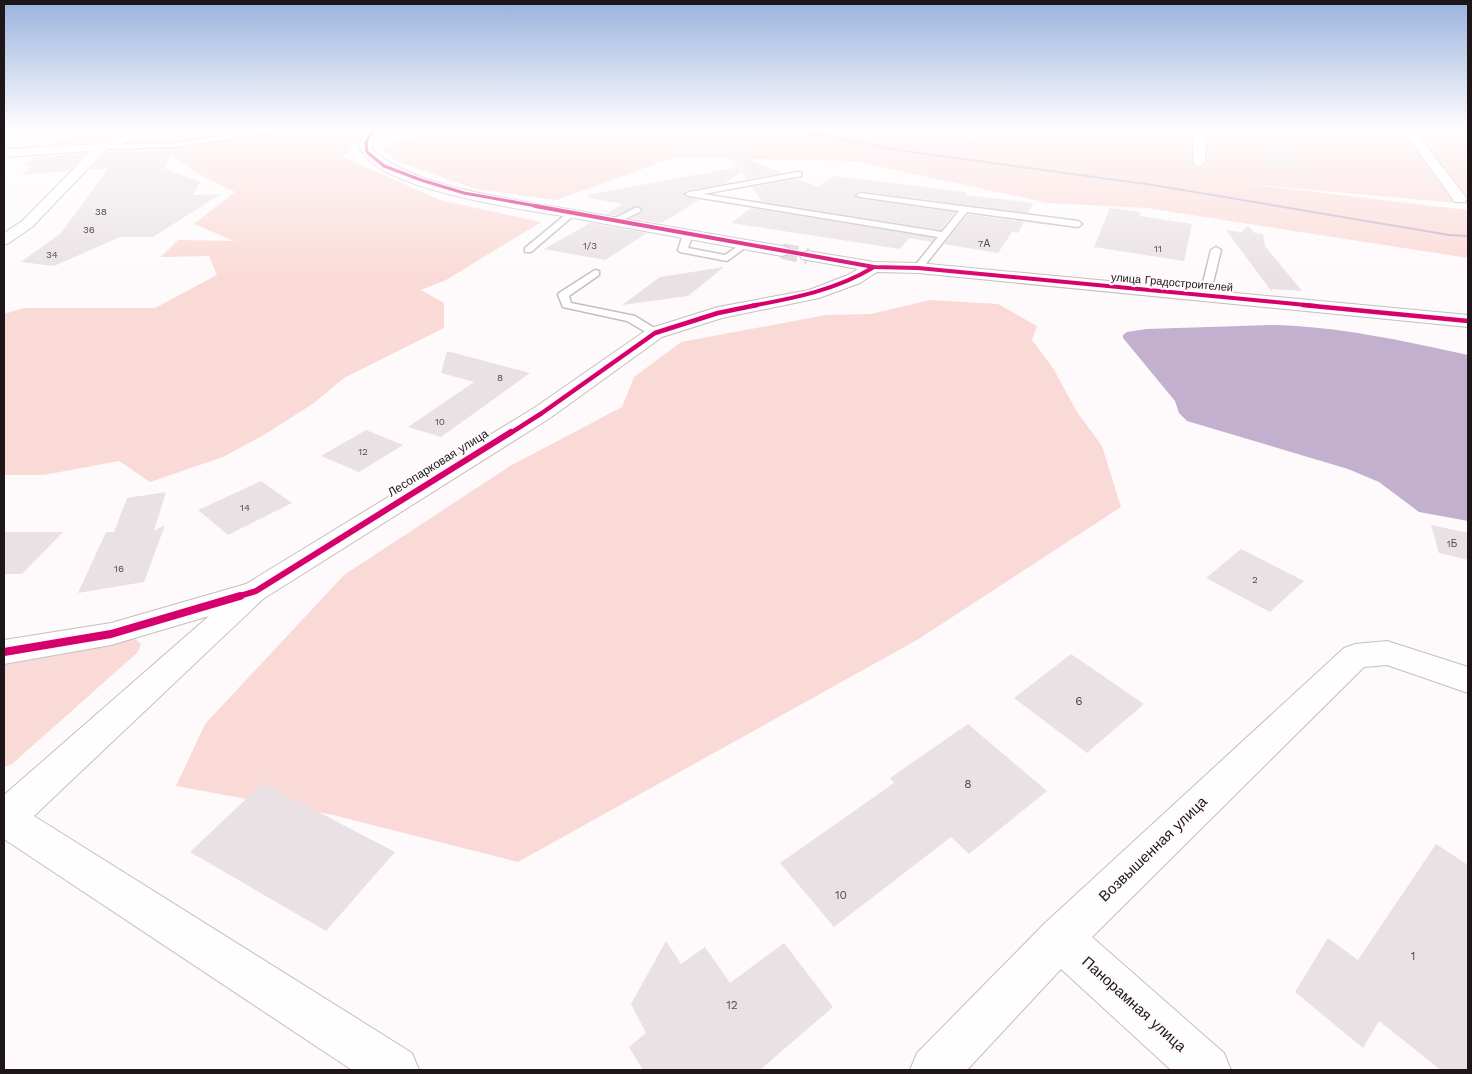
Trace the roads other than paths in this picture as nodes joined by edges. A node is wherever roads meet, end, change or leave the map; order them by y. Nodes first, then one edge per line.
1 (71, 179) edge
2 (419, 179) edge
3 (770, 179) edge
4 (1445, 179) edge
5 (860, 194) dead end
6 (1460, 199) dead end
7 (965, 209) junction
8 (637, 210) dead end
9 (563, 212) junction
10 (613, 221) junction
11 (1078, 224) dead end
12 (944, 235) junction
13 (4, 240) edge
14 (528, 250) dead end
15 (1216, 250) dead end
16 (782, 251) tunnel mouth
17 (808, 256) tunnel mouth
18 (874, 267) junction
19 (918, 268) junction
20 (595, 273) dead end
21 (1205, 295) junction
22 (1468, 321) edge
23 (655, 333) junction
24 (256, 591) junction
25 (4, 652) edge
26 (1468, 680) edge
27 (4, 818) edge
28 (1060, 938) junction
29 (395, 1070) edge
30 (934, 1070) edge
31 (1207, 1070) edge

1 - 13 street
2 - 9 street
3 - 12 lane
4 - 6 street
5 - 7 lane
7 - 11 lane
7 - 12 lane
8 - 10 lane
9 - 10 street
9 - 14 lane
10 - 16 street
12 - 19 lane
15 - 21 lane
17 - 18 street, улица Градостроителей
18 - 19 street, улица Градостроителей
18 - 23 street, Лесопарковая улица
19 - 21 street, улица Градостроителей
20 - 23 lane
21 - 22 street, улица Градостроителей
23 - 24 street, Лесопарковая улица
24 - 25 street, Лесопарковая улица
24 - 27 street
26 - 28 street, Возвышенная улица
27 - 29 street
28 - 30 street, Возвышенная улица
28 - 31 street, Панорамная улица

